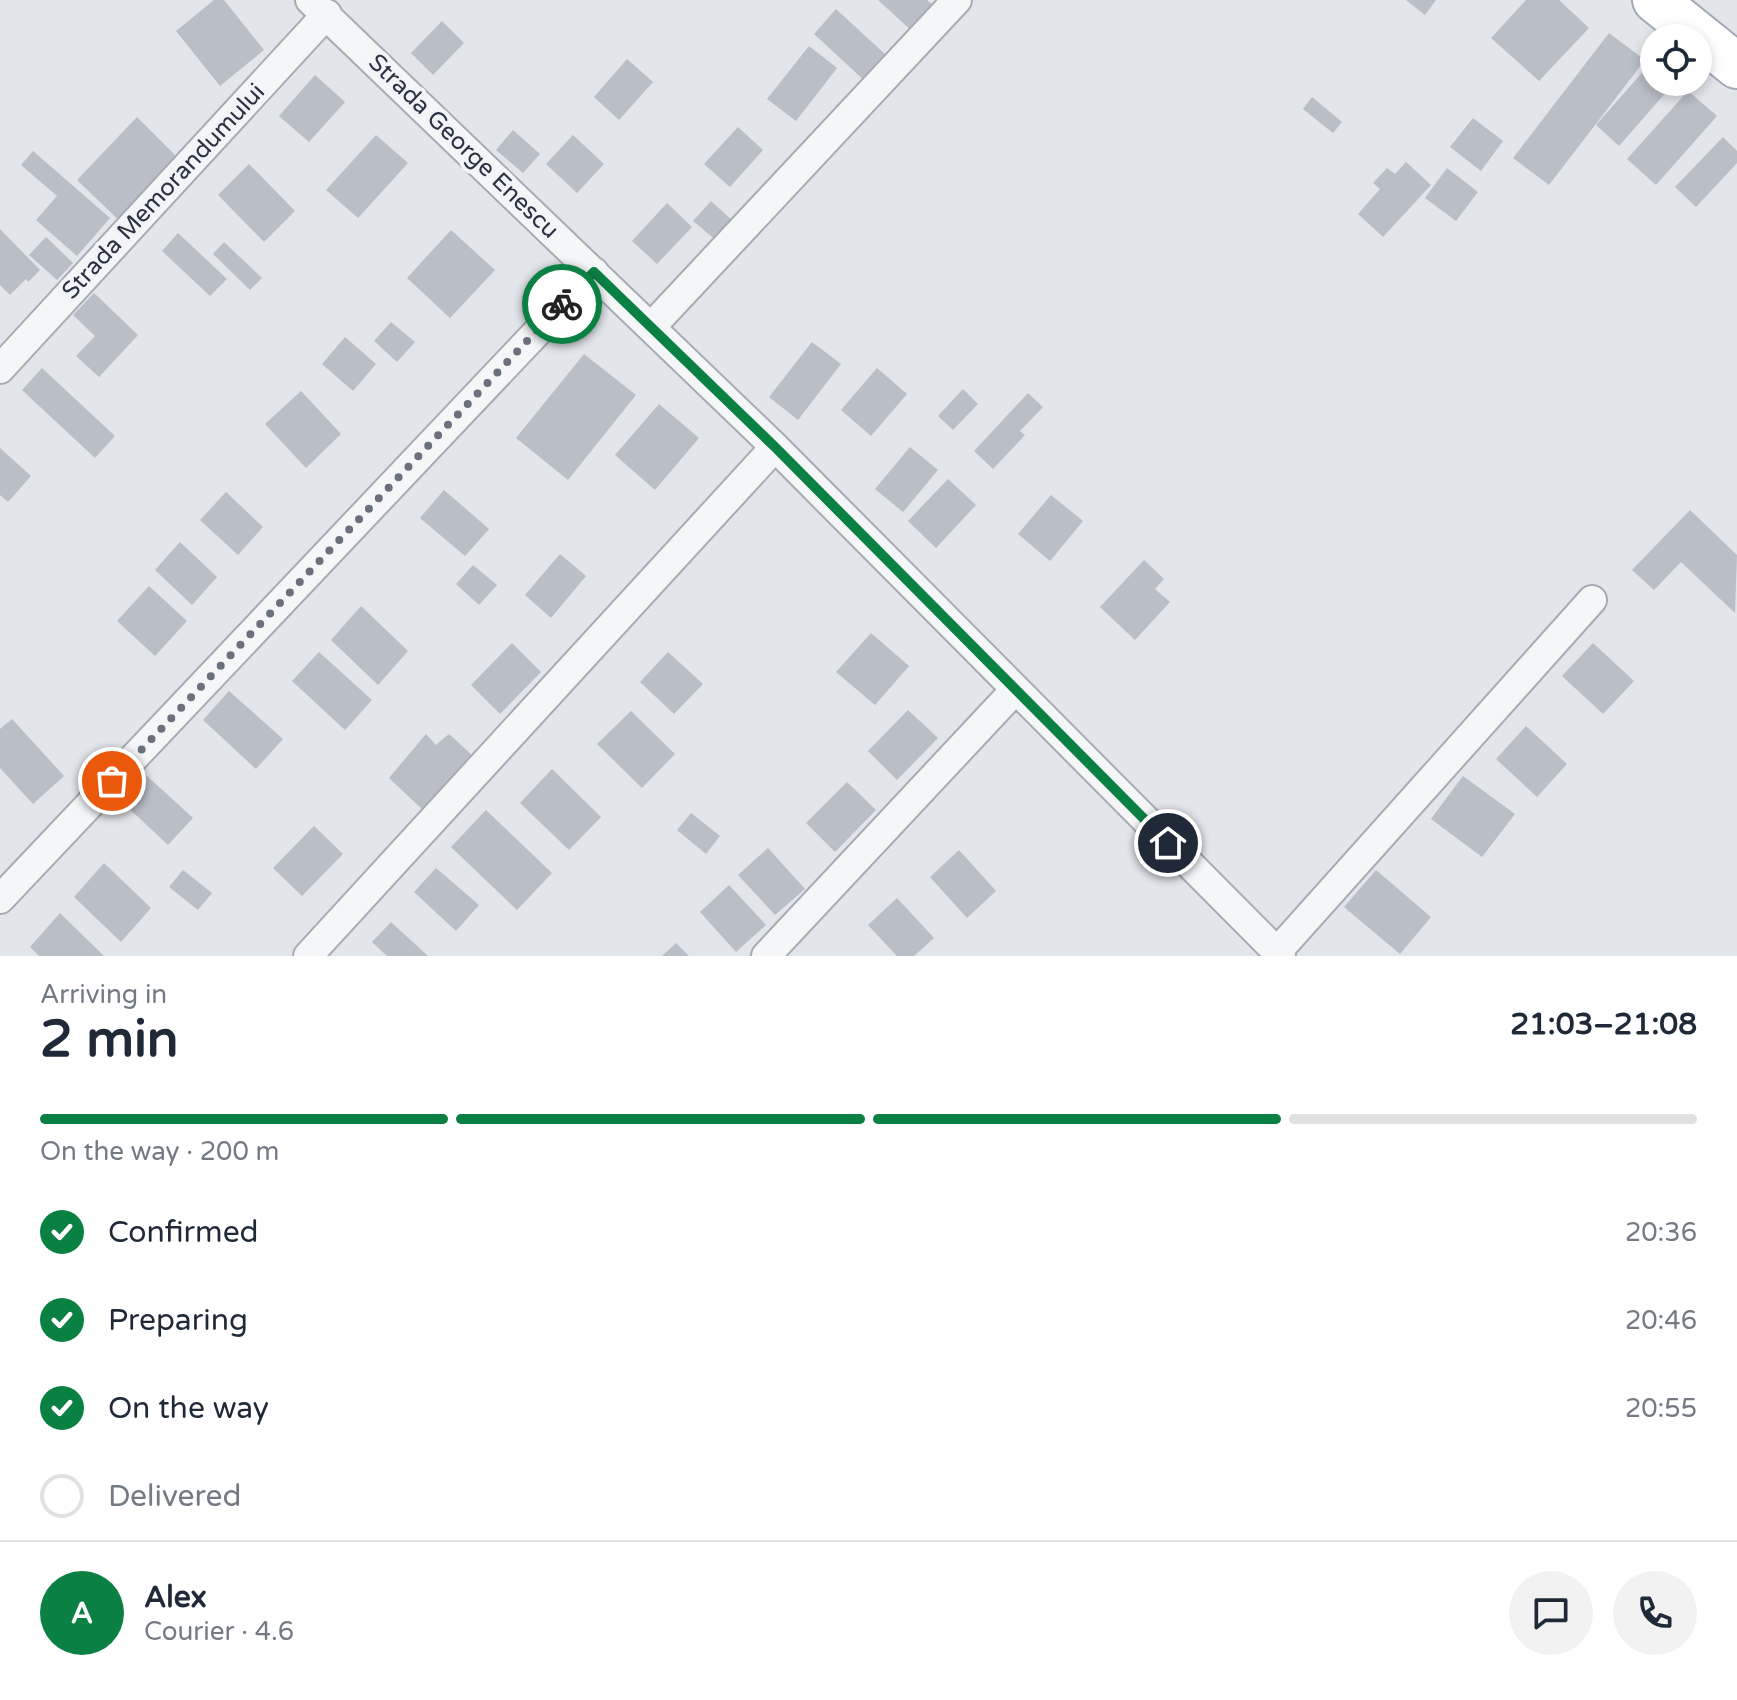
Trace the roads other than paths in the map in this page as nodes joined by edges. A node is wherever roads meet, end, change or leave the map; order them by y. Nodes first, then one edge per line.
1 (957, 0) edge
2 (1655, 0) edge
3 (318, 7) edge
4 (1737, 66) edge
5 (594, 272) junction
6 (652, 326) junction
7 (0, 369) edge
8 (775, 447) junction
9 (1592, 600) dead end
10 (1015, 690) junction
11 (0, 899) edge
12 (1279, 954) edge
13 (308, 956) edge
14 (766, 956) edge

1 - 6 street
2 - 4 main road
3 - 5 street, Strada George Enescu
3 - 7 street, Strada Memorandumului
5 - 6 street, Strada George Enescu
5 - 11 street
6 - 8 street, Strada George Enescu
8 - 10 street, Strada George Enescu
8 - 13 street
9 - 12 street
10 - 12 street, Strada George Enescu
10 - 14 street

